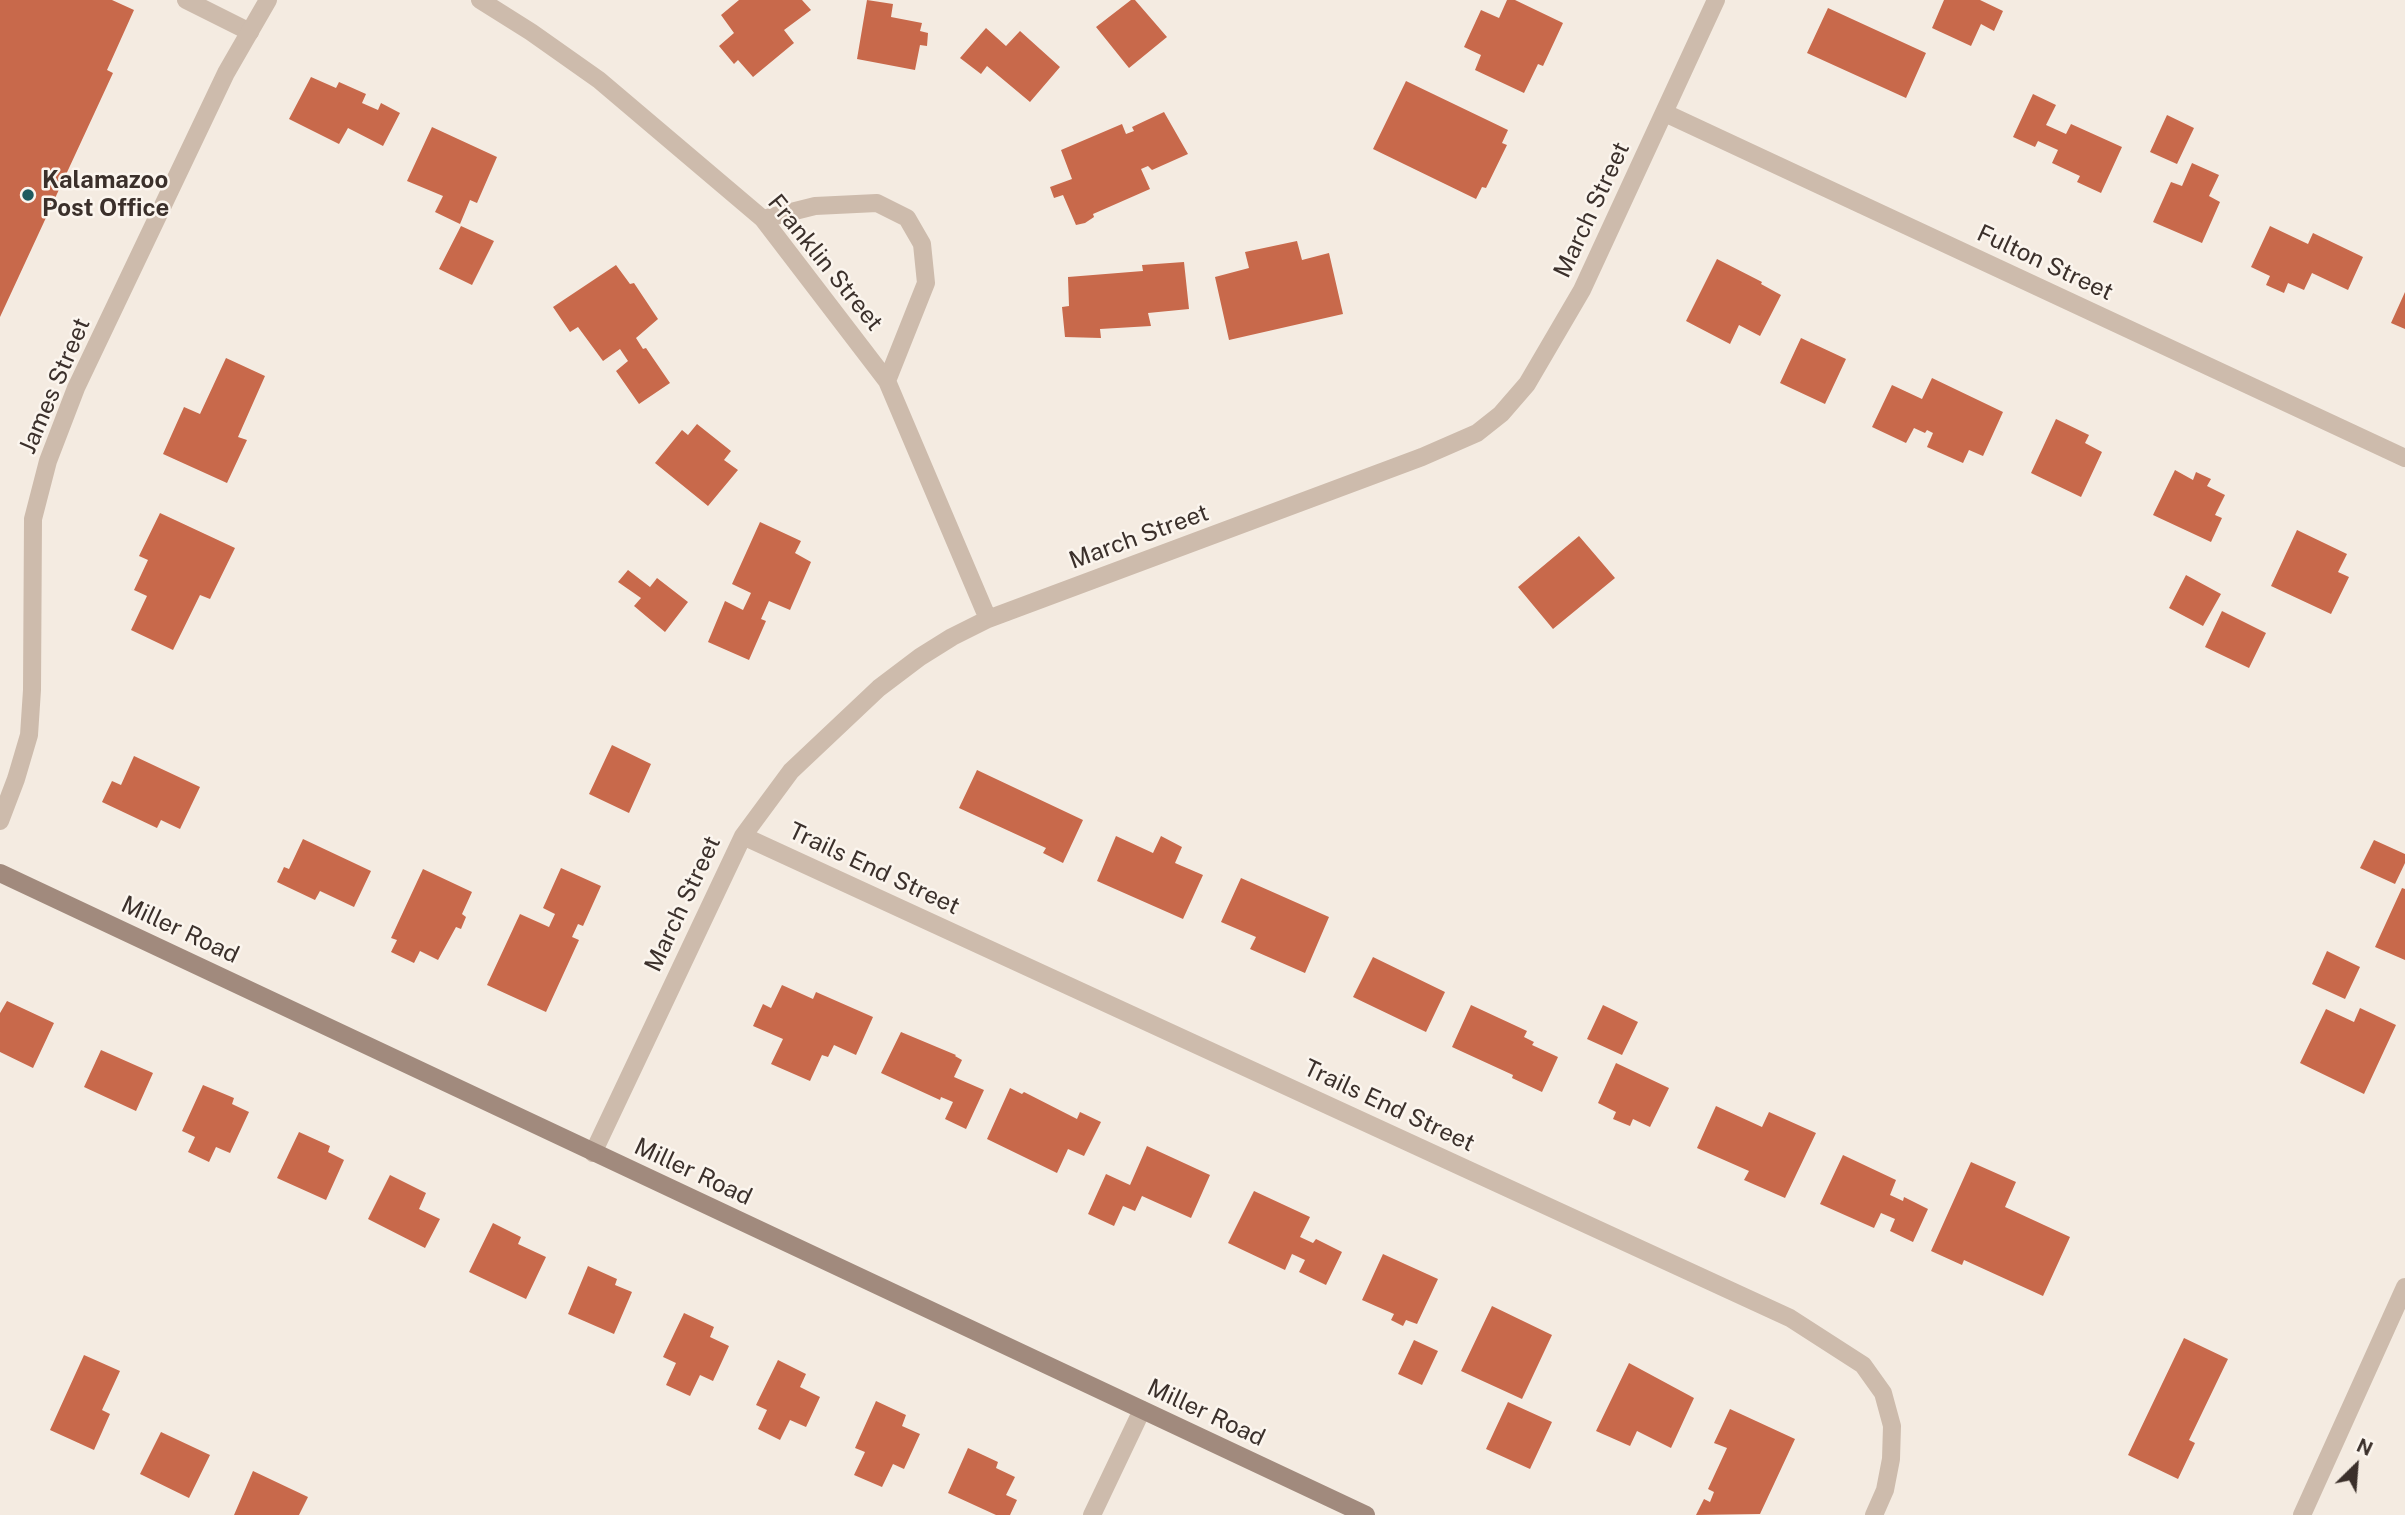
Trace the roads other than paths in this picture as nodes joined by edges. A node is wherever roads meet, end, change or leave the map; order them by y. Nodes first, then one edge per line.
1 (186, 0) edge
2 (268, 0) edge
3 (480, 0) edge
4 (1716, 0) edge
5 (250, 32) junction
6 (1665, 113) junction
7 (763, 219) junction
8 (887, 381) junction
9 (2405, 458) edge
10 (988, 619) junction
11 (0, 821) edge
12 (743, 836) junction
13 (0, 873) edge
14 (593, 1153) junction
15 (2405, 1287) edge
16 (1142, 1410) junction
17 (1092, 1515) edge
18 (1366, 1515) edge
19 (1874, 1515) edge
20 (2302, 1515) edge

1 - 5 street
2 - 5 street, James Street
3 - 7 street, Franklin Street
4 - 6 street, March Street
5 - 11 street, James Street
6 - 9 street, Fulton Street
6 - 10 street, March Street
7 - 8 street, Franklin Street
7 - 8 street
8 - 10 street, Franklin Street
10 - 12 street, March Street
12 - 14 street, March Street
12 - 19 street, Trails End Street
13 - 14 street, Miller Road
14 - 16 street, Miller Road
15 - 20 street
16 - 17 street
16 - 18 street, Miller Road

